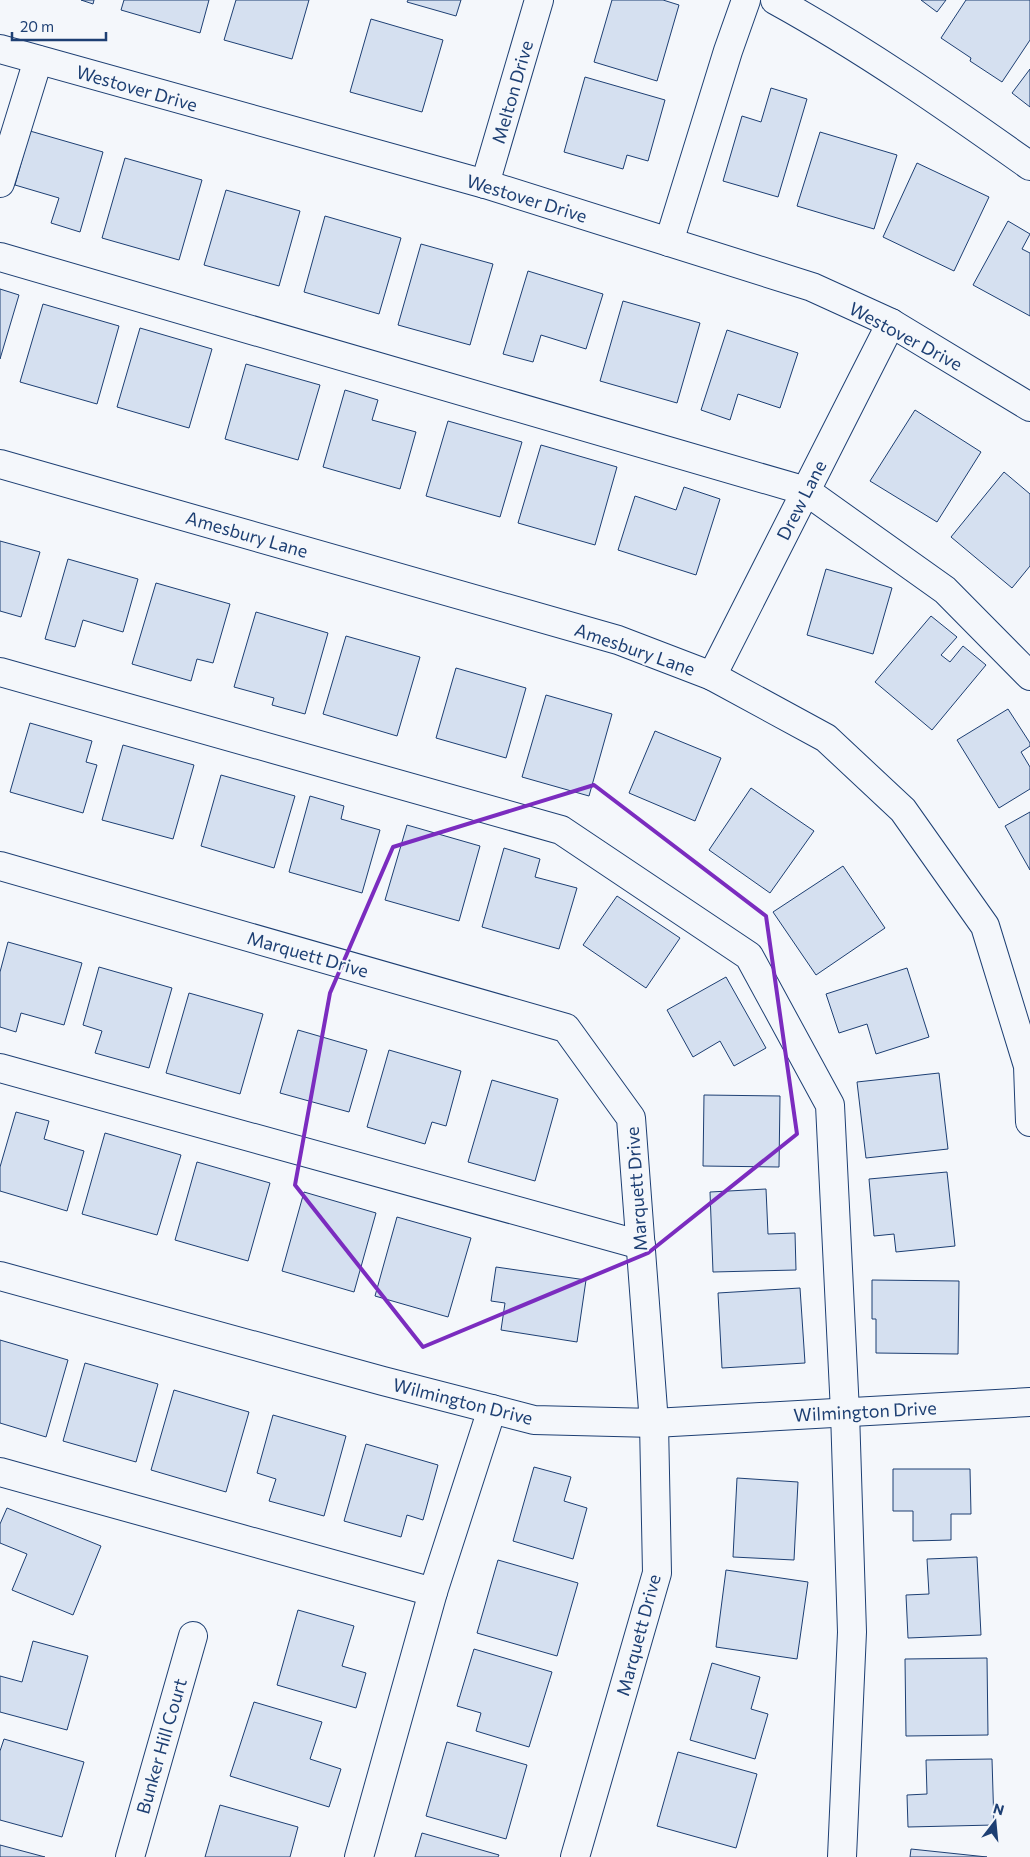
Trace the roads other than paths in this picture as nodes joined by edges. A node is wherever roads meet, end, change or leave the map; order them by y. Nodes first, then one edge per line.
1 (539, 0) edge
2 (746, 0) edge
3 (775, 0) edge
4 (0, 49) edge
5 (38, 60) junction
6 (1030, 166) edge
7 (0, 183) edge
8 (485, 184) junction
9 (668, 242) junction
10 (0, 257) edge
11 (890, 323) junction
12 (1030, 407) edge
13 (0, 464) edge
14 (806, 491) junction
15 (0, 672) edge
16 (712, 676) junction
17 (1030, 676) edge
18 (0, 866) edge
19 (0, 1068) edge
20 (1030, 1122) edge
21 (641, 1245) junction
22 (0, 1276) edge
23 (1030, 1402) edge
24 (492, 1409) junction
25 (845, 1412) junction
26 (654, 1423) junction
27 (0, 1472) edge
28 (433, 1592) junction
29 (193, 1636) dead end
30 (130, 1857) edge
31 (359, 1857) edge
32 (575, 1857) edge
33 (842, 1857) edge

1 - 8 street, Melton Drive
2 - 9 street
3 - 6 street
4 - 5 street, Westover Drive
5 - 7 street
5 - 8 street, Westover Drive
8 - 9 street, Westover Drive
9 - 11 street, Westover Drive
10 - 14 street
11 - 12 street, Westover Drive
11 - 14 street, Drew Lane
13 - 16 street, Amesbury Lane
14 - 16 street, Drew Lane
14 - 17 street
15 - 25 street
16 - 20 street, Amesbury Lane
18 - 21 street, Marquett Drive
19 - 21 street
21 - 26 street, Marquett Drive
22 - 24 street, Wilmington Drive
23 - 25 street, Wilmington Drive
24 - 26 street, Wilmington Drive
24 - 28 street
25 - 26 street, Wilmington Drive
25 - 33 street
26 - 32 street, Marquett Drive
27 - 28 street
28 - 31 street
29 - 30 street, Bunker Hill Court

